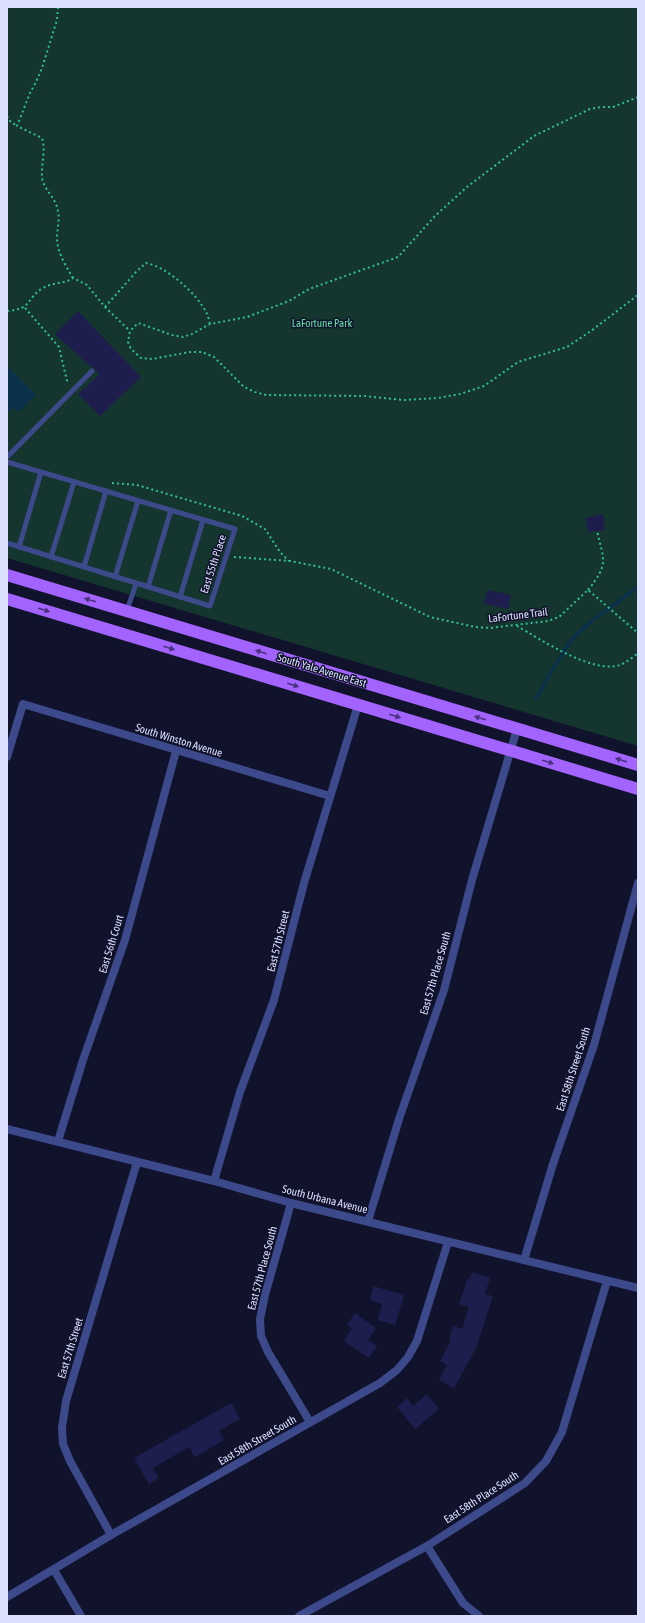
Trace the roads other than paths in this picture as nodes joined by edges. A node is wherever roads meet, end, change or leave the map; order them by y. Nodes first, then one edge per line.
1 (92, 371) dead end
2 (7, 457) edge
3 (7, 462) edge
4 (42, 472) junction
5 (74, 482) junction
6 (106, 491) junction
7 (138, 501) junction
8 (171, 510) junction
9 (203, 520) junction
10 (7, 543) edge
11 (18, 547) junction
12 (51, 557) junction
13 (84, 567) junction
14 (7, 575) edge
15 (115, 577) junction
16 (136, 584) junction
17 (148, 587) junction
18 (180, 597) junction
19 (7, 599) edge
20 (127, 611) junction
21 (358, 705) junction
22 (517, 729) junction
23 (176, 751) junction
24 (510, 751) junction
25 (7, 757) edge
26 (638, 765) edge
27 (638, 789) edge
28 (330, 796) junction
29 (638, 883) edge
30 (7, 1128) edge
31 (58, 1141) junction
32 (137, 1162) junction
33 (214, 1181) junction
34 (291, 1203) junction
35 (368, 1221) junction
36 (448, 1242) junction
37 (524, 1260) junction
38 (607, 1281) junction
39 (638, 1288) edge
40 (310, 1422) junction
41 (111, 1535) junction
42 (427, 1546) junction
43 (54, 1570) junction
44 (7, 1597) edge
45 (81, 1616) edge
46 (299, 1616) edge
47 (479, 1616) edge

1 - 2 lane
3 - 4 lane, East 55th Place
4 - 5 lane, East 55th Place
4 - 11 lane
5 - 6 lane, East 55th Place
5 - 12 lane
6 - 7 lane, East 55th Place
6 - 13 lane
7 - 8 lane, East 55th Place
7 - 15 lane
8 - 9 lane, East 55th Place
8 - 17 lane
9 - 18 lane
9 - 18 lane, East 55th Place
10 - 11 lane, East 55th Place
11 - 12 lane, East 55th Place
12 - 13 lane, East 55th Place
13 - 15 lane, East 55th Place
20 -> 14 main road, South Yale Avenue East
15 - 16 lane, East 55th Place
16 - 17 lane, East 55th Place
16 - 20 lane
17 - 18 lane, East 55th Place
19 -> 21 main road, South Yale Avenue East
22 -> 20 main road, South Yale Avenue East
21 -> 24 main road, South Yale Avenue East
21 - 28 street, East 57th Street
22 - 24 street, East 57th Place South
26 -> 22 main road, South Yale Avenue East
23 - 25 street, South Winston Avenue
23 - 28 street, South Winston Avenue
23 - 31 street, East 56th Court
24 -> 27 main road, South Yale Avenue East
24 - 35 street, East 57th Place South
28 - 33 street, East 57th Street
29 - 37 street, East 58th Street South
30 - 31 street, South Urbana Avenue
31 - 32 street, South Urbana Avenue
32 - 33 street, South Urbana Avenue
32 - 41 street, East 57th Street
33 - 34 street, South Urbana Avenue
34 - 35 street, South Urbana Avenue
34 - 40 street, East 57th Place South
35 - 36 street, South Urbana Avenue
36 - 37 street, South Urbana Avenue
36 - 40 street, East 58th Street South
37 - 38 street, South Urbana Avenue
38 - 39 street, South Urbana Avenue
38 - 42 street, East 58th Place South
40 - 41 street, East 58th Street South
41 - 43 street, East 58th Street South
42 - 46 street, East 58th Place South
42 - 47 street
43 - 44 street, East 58th Street South
43 - 45 street

